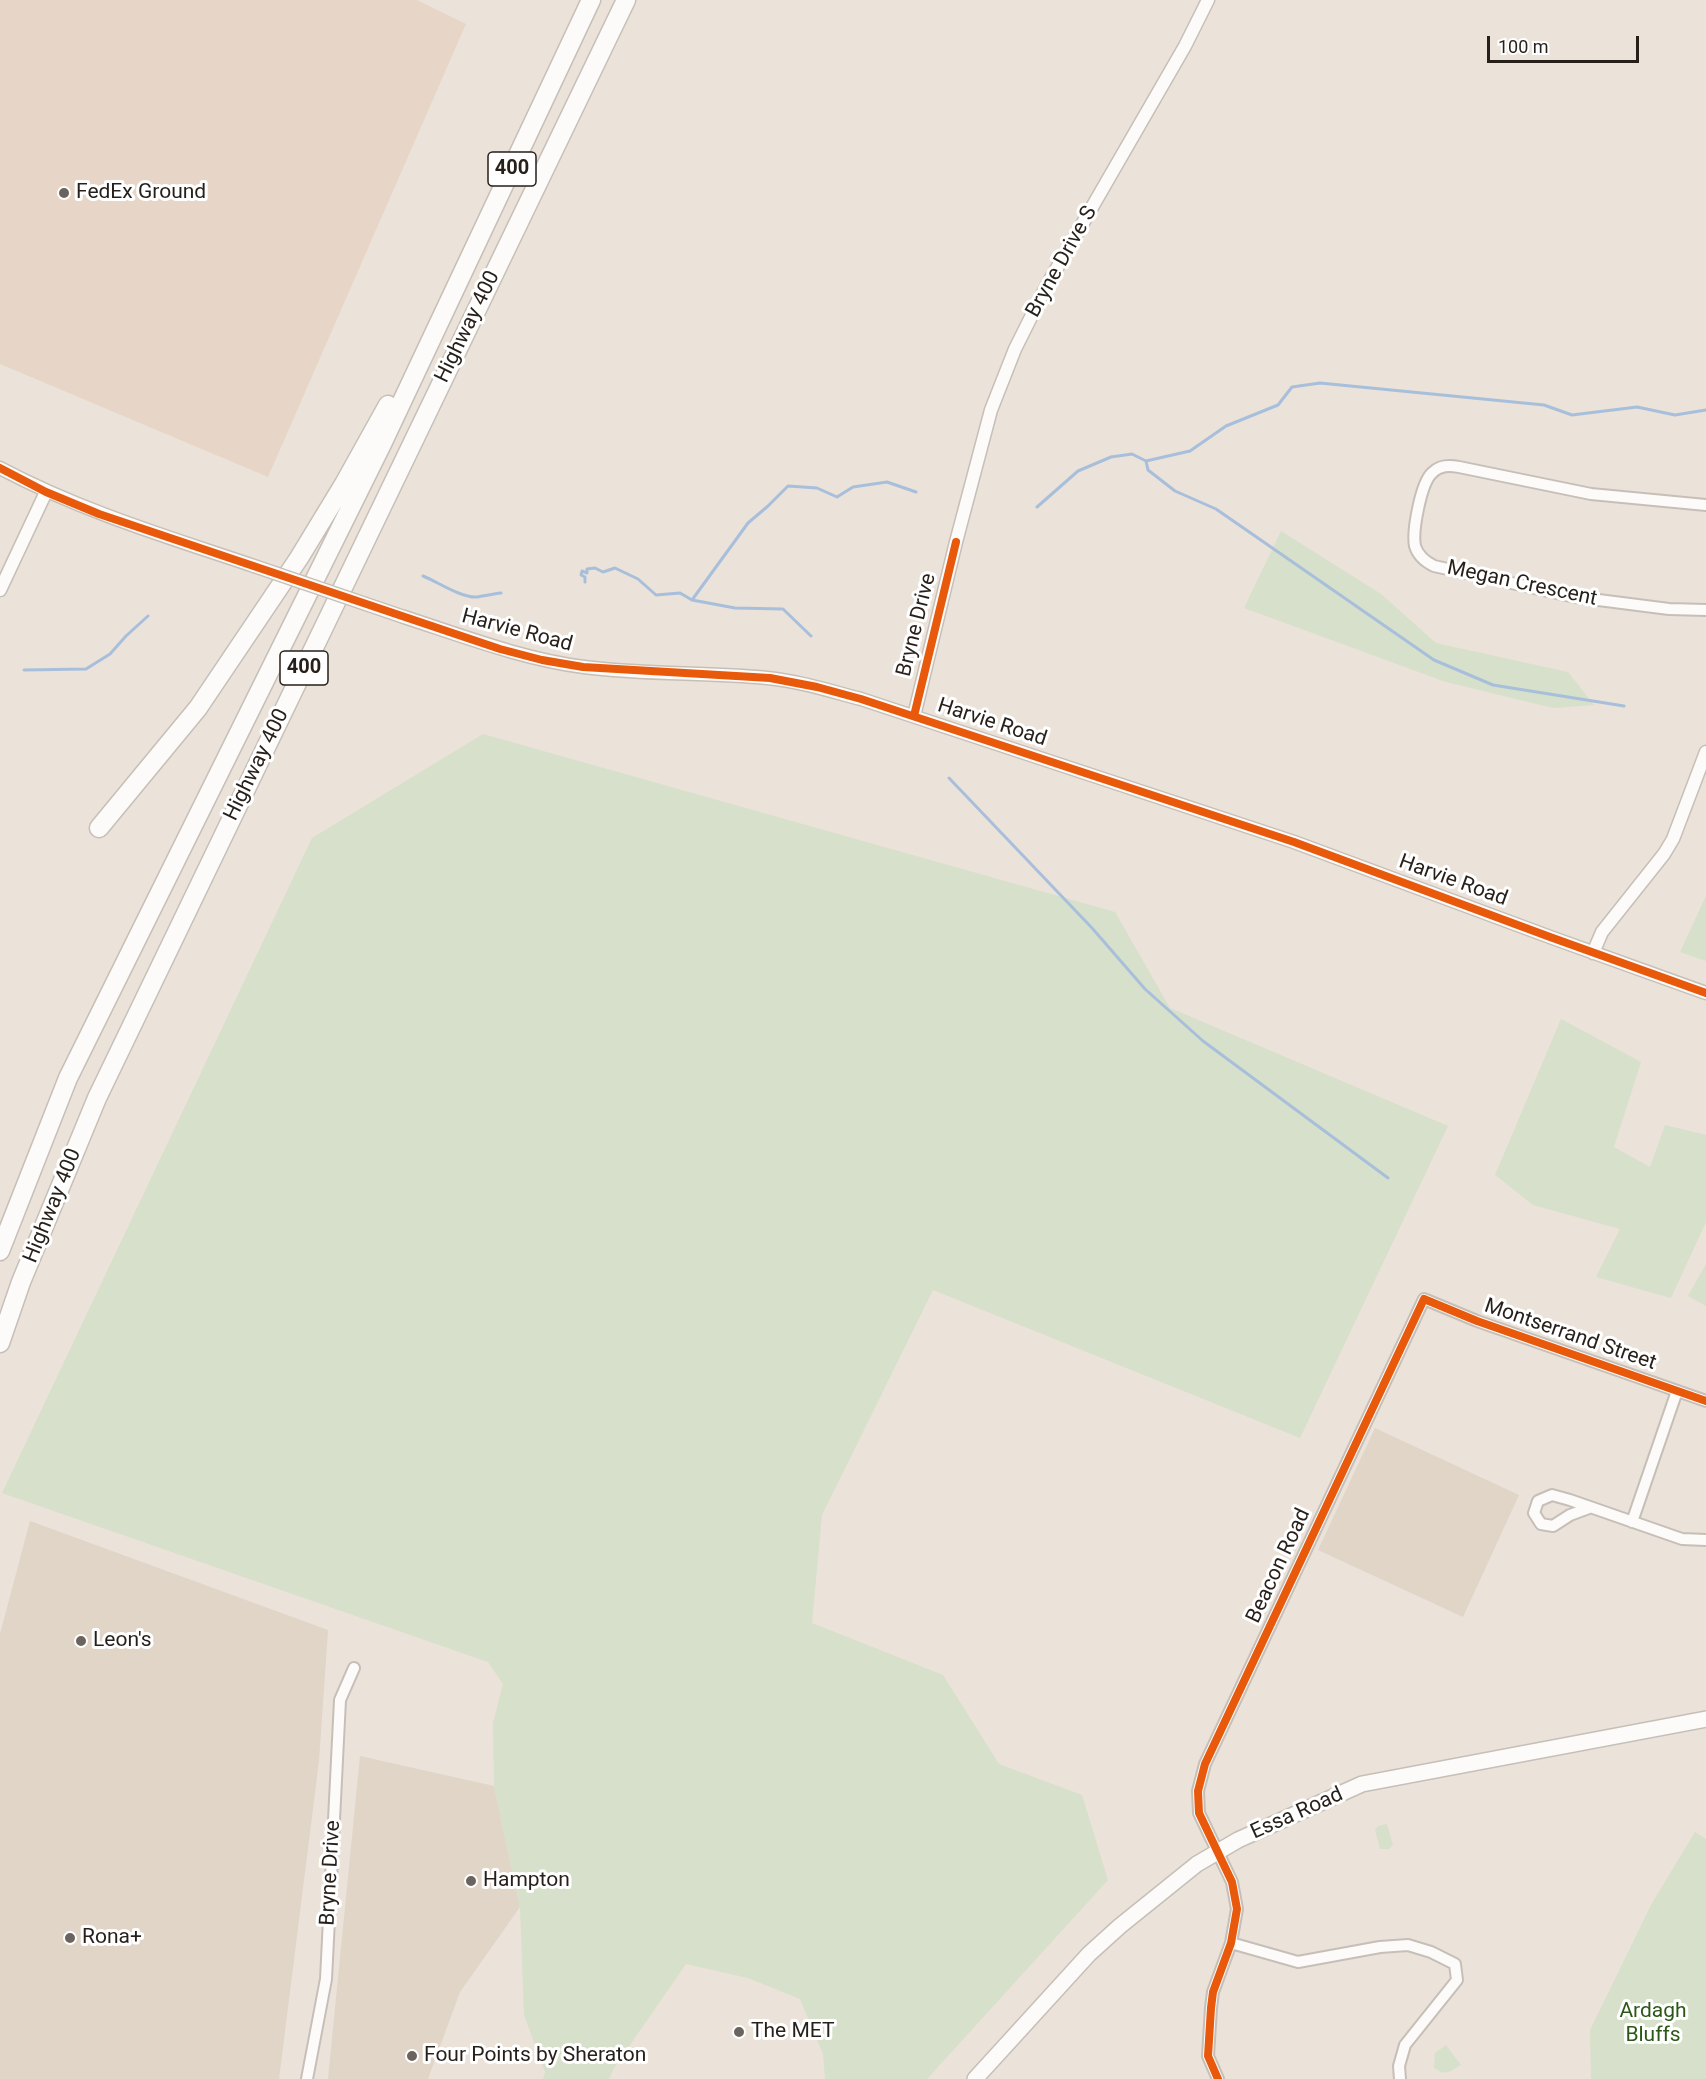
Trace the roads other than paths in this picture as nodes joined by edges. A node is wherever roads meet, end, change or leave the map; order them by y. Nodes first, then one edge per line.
1 (591, 0) edge
2 (626, 0) edge
3 (1208, 0) edge
4 (432, 338) junction
5 (0, 468) edge
6 (46, 492) junction
7 (1706, 505) edge
8 (956, 542) joint
9 (0, 590) edge
10 (1706, 610) edge
11 (914, 716) junction
12 (1706, 752) edge
13 (99, 828) dead end
14 (1593, 953) junction
15 (1706, 993) edge
16 (0, 1251) edge
17 (1424, 1299) joint
18 (0, 1343) edge
19 (1677, 1391) junction
20 (1706, 1401) edge
21 (1589, 1508) dead end
22 (1632, 1522) junction
23 (1706, 1540) edge
24 (354, 1668) dead end
25 (1706, 1719) edge
26 (1218, 1851) junction
27 (1231, 1943) junction
28 (307, 2079) edge
29 (975, 2079) edge
30 (1218, 2079) edge
31 (1400, 2079) edge

1 - 4 highway, Highway 400 / 400
2 - 18 highway, Highway 400 / 400
3 - 8 street, Bryne Drive S
4 - 13 highway
4 - 16 highway, Highway 400 / 400
5 - 6 street, Harvie Road
6 - 9 street
6 - 11 street, Harvie Road, bridge
7 - 10 street, Megan Crescent
8 - 11 street, Bryne Drive
11 - 14 street, Harvie Road
12 - 14 street
14 - 15 street, Harvie Road
17 - 19 street, Montserrand Street
17 - 26 street, Beacon Road
19 - 20 street, Montserrand Street
19 - 22 street
21 - 22 street
22 - 23 street
24 - 28 street, Bryne Drive
25 - 26 main road, Essa Road
26 - 27 street, Beacon Road
26 - 29 main road, Essa Road
27 - 30 street, Beacon Road
27 - 31 street

